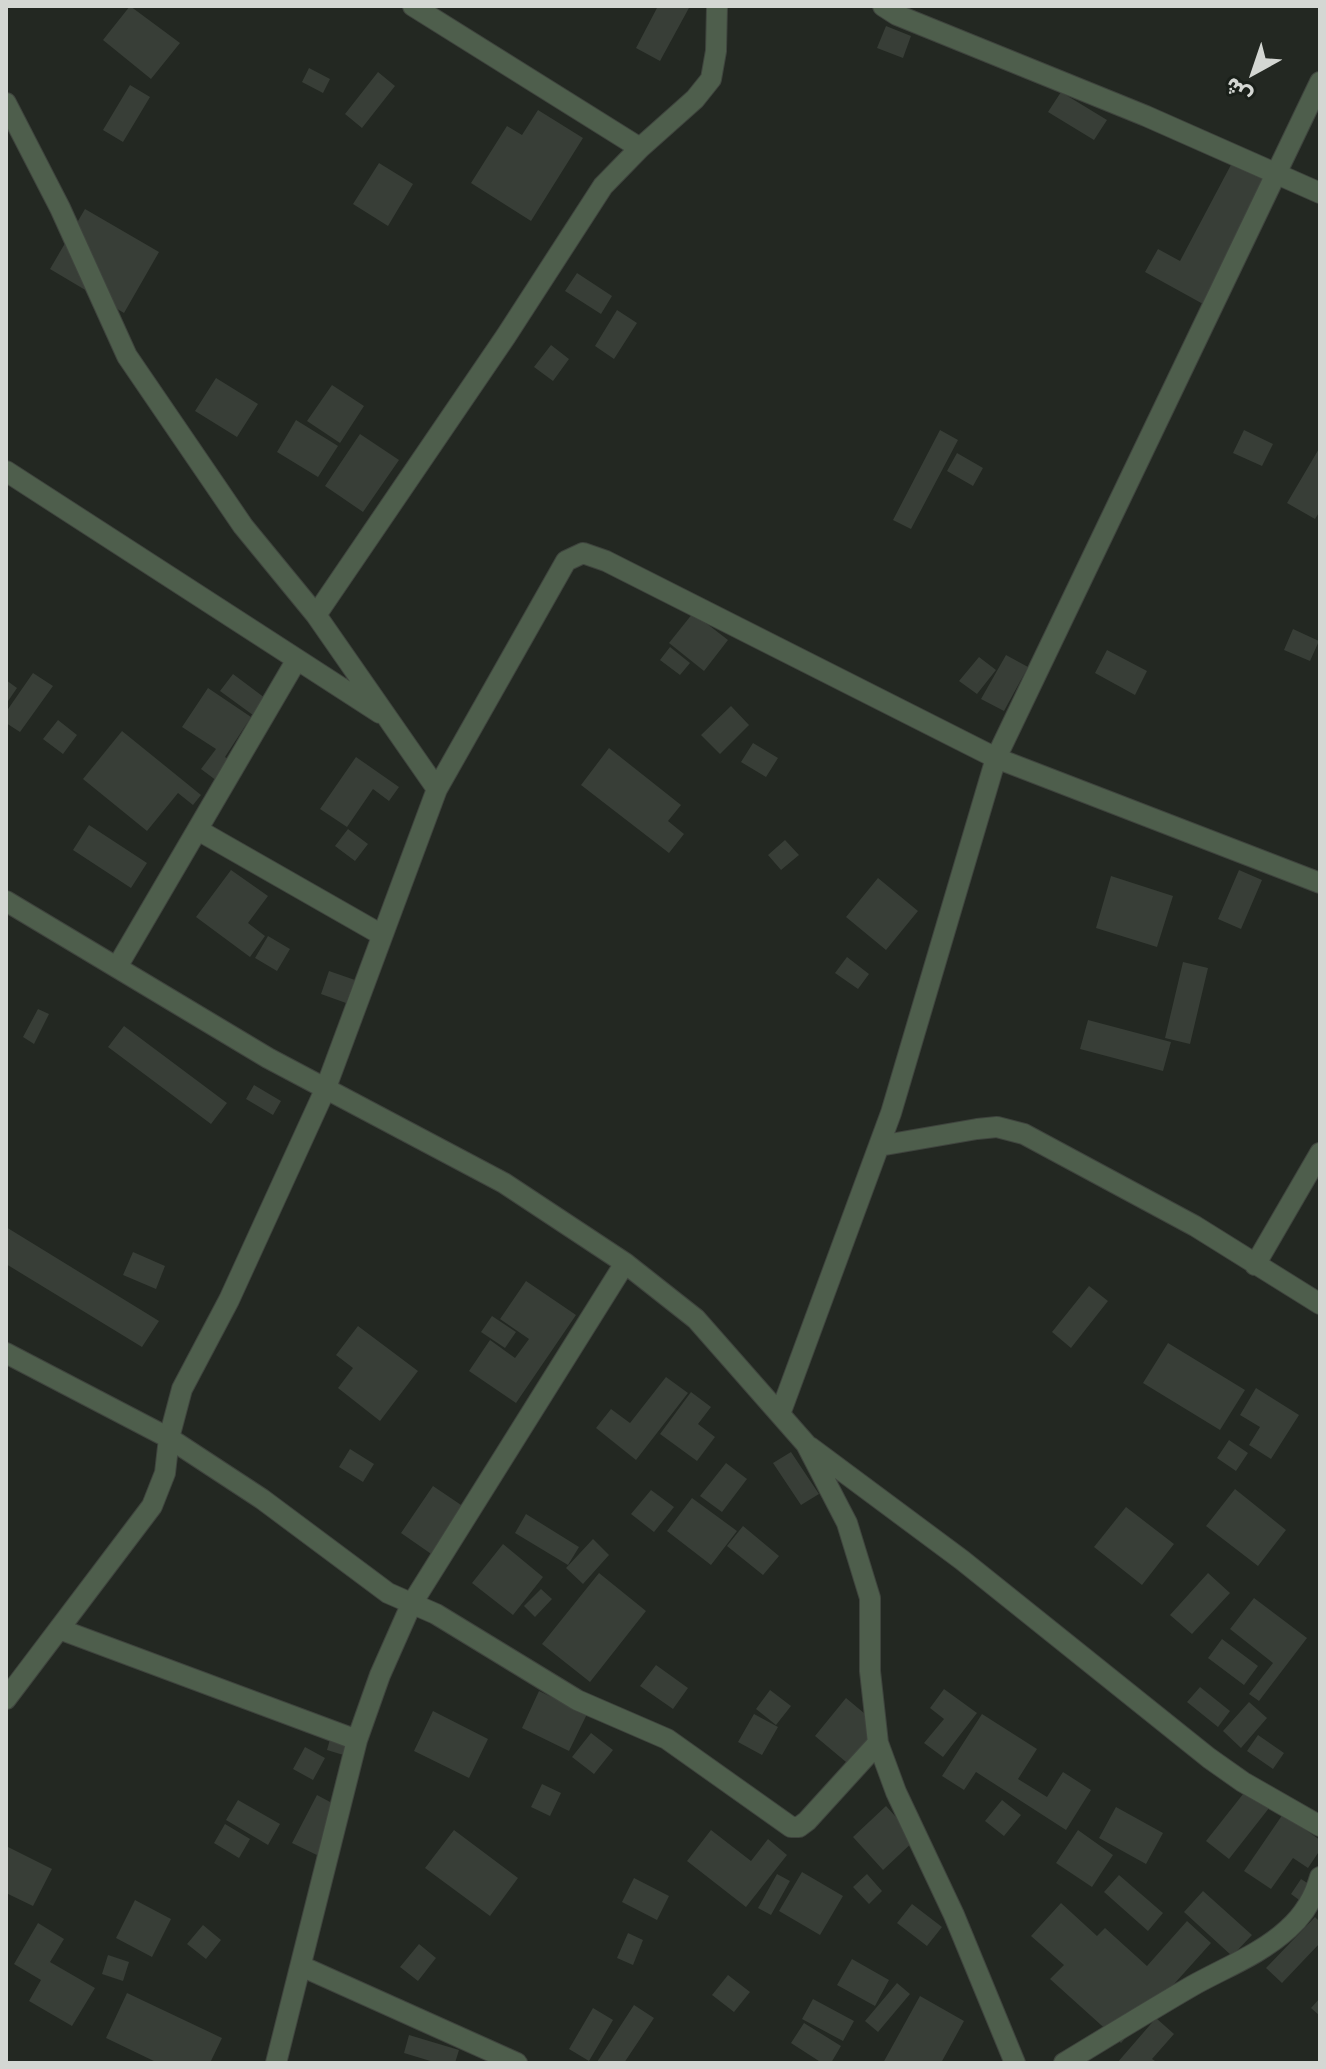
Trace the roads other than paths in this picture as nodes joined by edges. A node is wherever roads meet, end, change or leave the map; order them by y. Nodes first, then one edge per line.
1 (413, 6) edge
2 (717, 6) edge
3 (883, 6) edge
4 (1320, 82) edge
5 (6, 103) edge
6 (640, 148) junction
7 (1276, 173) junction
8 (1320, 193) edge
9 (6, 471) edge
10 (316, 615) junction
11 (296, 661) junction
12 (391, 719) junction
13 (996, 758) junction
14 (437, 789) junction
15 (198, 830) junction
16 (1320, 883) edge
17 (6, 901) edge
18 (382, 935) junction
19 (117, 967) junction
20 (325, 1090) junction
21 (879, 1146) junction
22 (1320, 1153) edge
23 (625, 1263) junction
24 (1255, 1265) junction
25 (1320, 1304) edge
26 (6, 1353) edge
27 (780, 1414) junction
28 (169, 1438) junction
29 (806, 1444) junction
30 (411, 1605) junction
31 (59, 1629) junction
32 (6, 1699) edge
33 (357, 1740) junction
34 (878, 1743) junction
35 (1320, 1826) edge
36 (1318, 1889) edge
37 (301, 1966) junction
38 (276, 2063) edge
39 (517, 2063) edge
40 (1015, 2063) edge
41 (1064, 2063) edge

1 - 6 street
2 - 6 street
3 - 7 street
4 - 7 street
5 - 10 street
6 - 10 street
7 - 8 street
7 - 13 street
9 - 11 street
10 - 12 street
11 - 12 street
11 - 15 street
12 - 14 street
13 - 14 street
13 - 16 street
13 - 21 street
14 - 18 street
15 - 18 street
15 - 19 street
17 - 19 street
18 - 20 street
19 - 20 street
20 - 23 street
20 - 28 street
21 - 24 street
21 - 27 street
22 - 24 street
23 - 27 street
23 - 30 street
24 - 25 street
26 - 28 street
27 - 29 street
28 - 30 street
28 - 31 street
29 - 34 street
29 - 35 street
30 - 33 street
30 - 34 street
31 - 32 street
31 - 33 street
33 - 37 street
34 - 40 street
36 - 41 street
37 - 38 street
37 - 39 street

